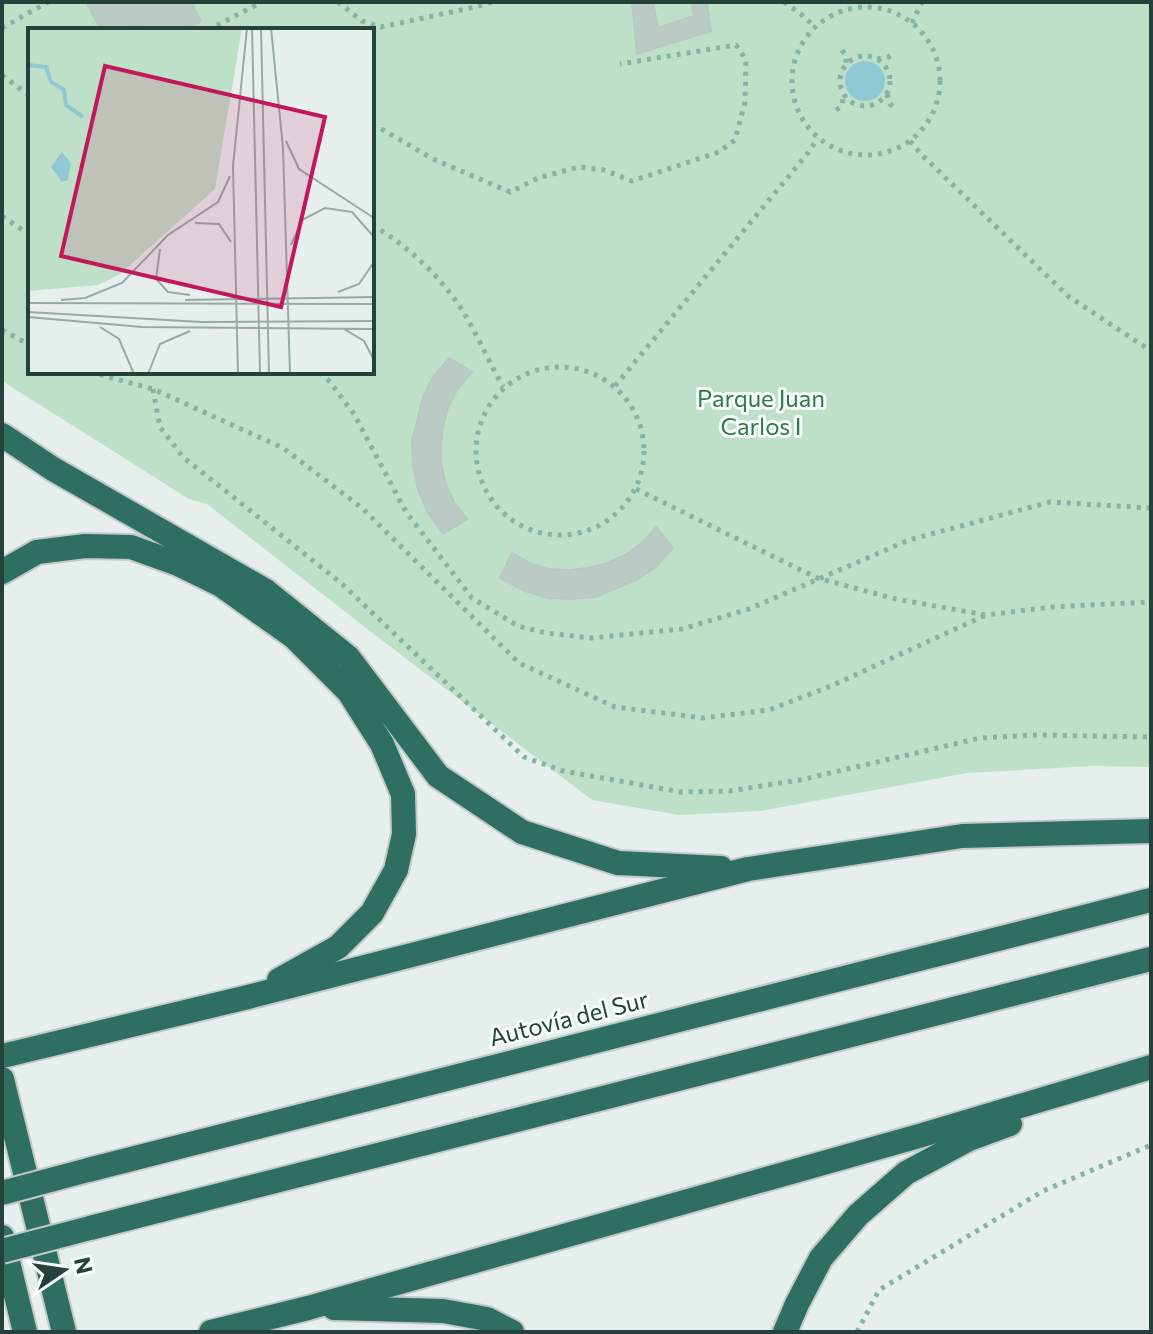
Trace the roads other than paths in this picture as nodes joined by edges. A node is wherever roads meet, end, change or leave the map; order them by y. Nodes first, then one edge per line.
1 (2, 435) edge
2 (2, 572) edge
3 (1151, 831) edge
4 (748, 869) junction
5 (1151, 900) edge
6 (1151, 959) edge
7 (248, 997) junction
8 (2, 1056) edge
9 (1142, 1070) edge
10 (2, 1079) edge
11 (2, 1193) edge
12 (2, 1237) edge
13 (2, 1251) edge
14 (308, 1308) junction
15 (25, 1332) edge
16 (64, 1332) edge
17 (211, 1332) edge
18 (512, 1332) edge
19 (785, 1332) edge

1 - 4 highway
2 - 7 highway
3 - 4 highway
4 - 7 highway
5 - 11 highway, Autovía del Sur, bridge
6 - 13 highway, bridge
7 - 8 highway
9 - 14 highway
9 - 19 highway
10 - 16 highway
12 - 15 highway
14 - 17 highway
14 - 18 highway

